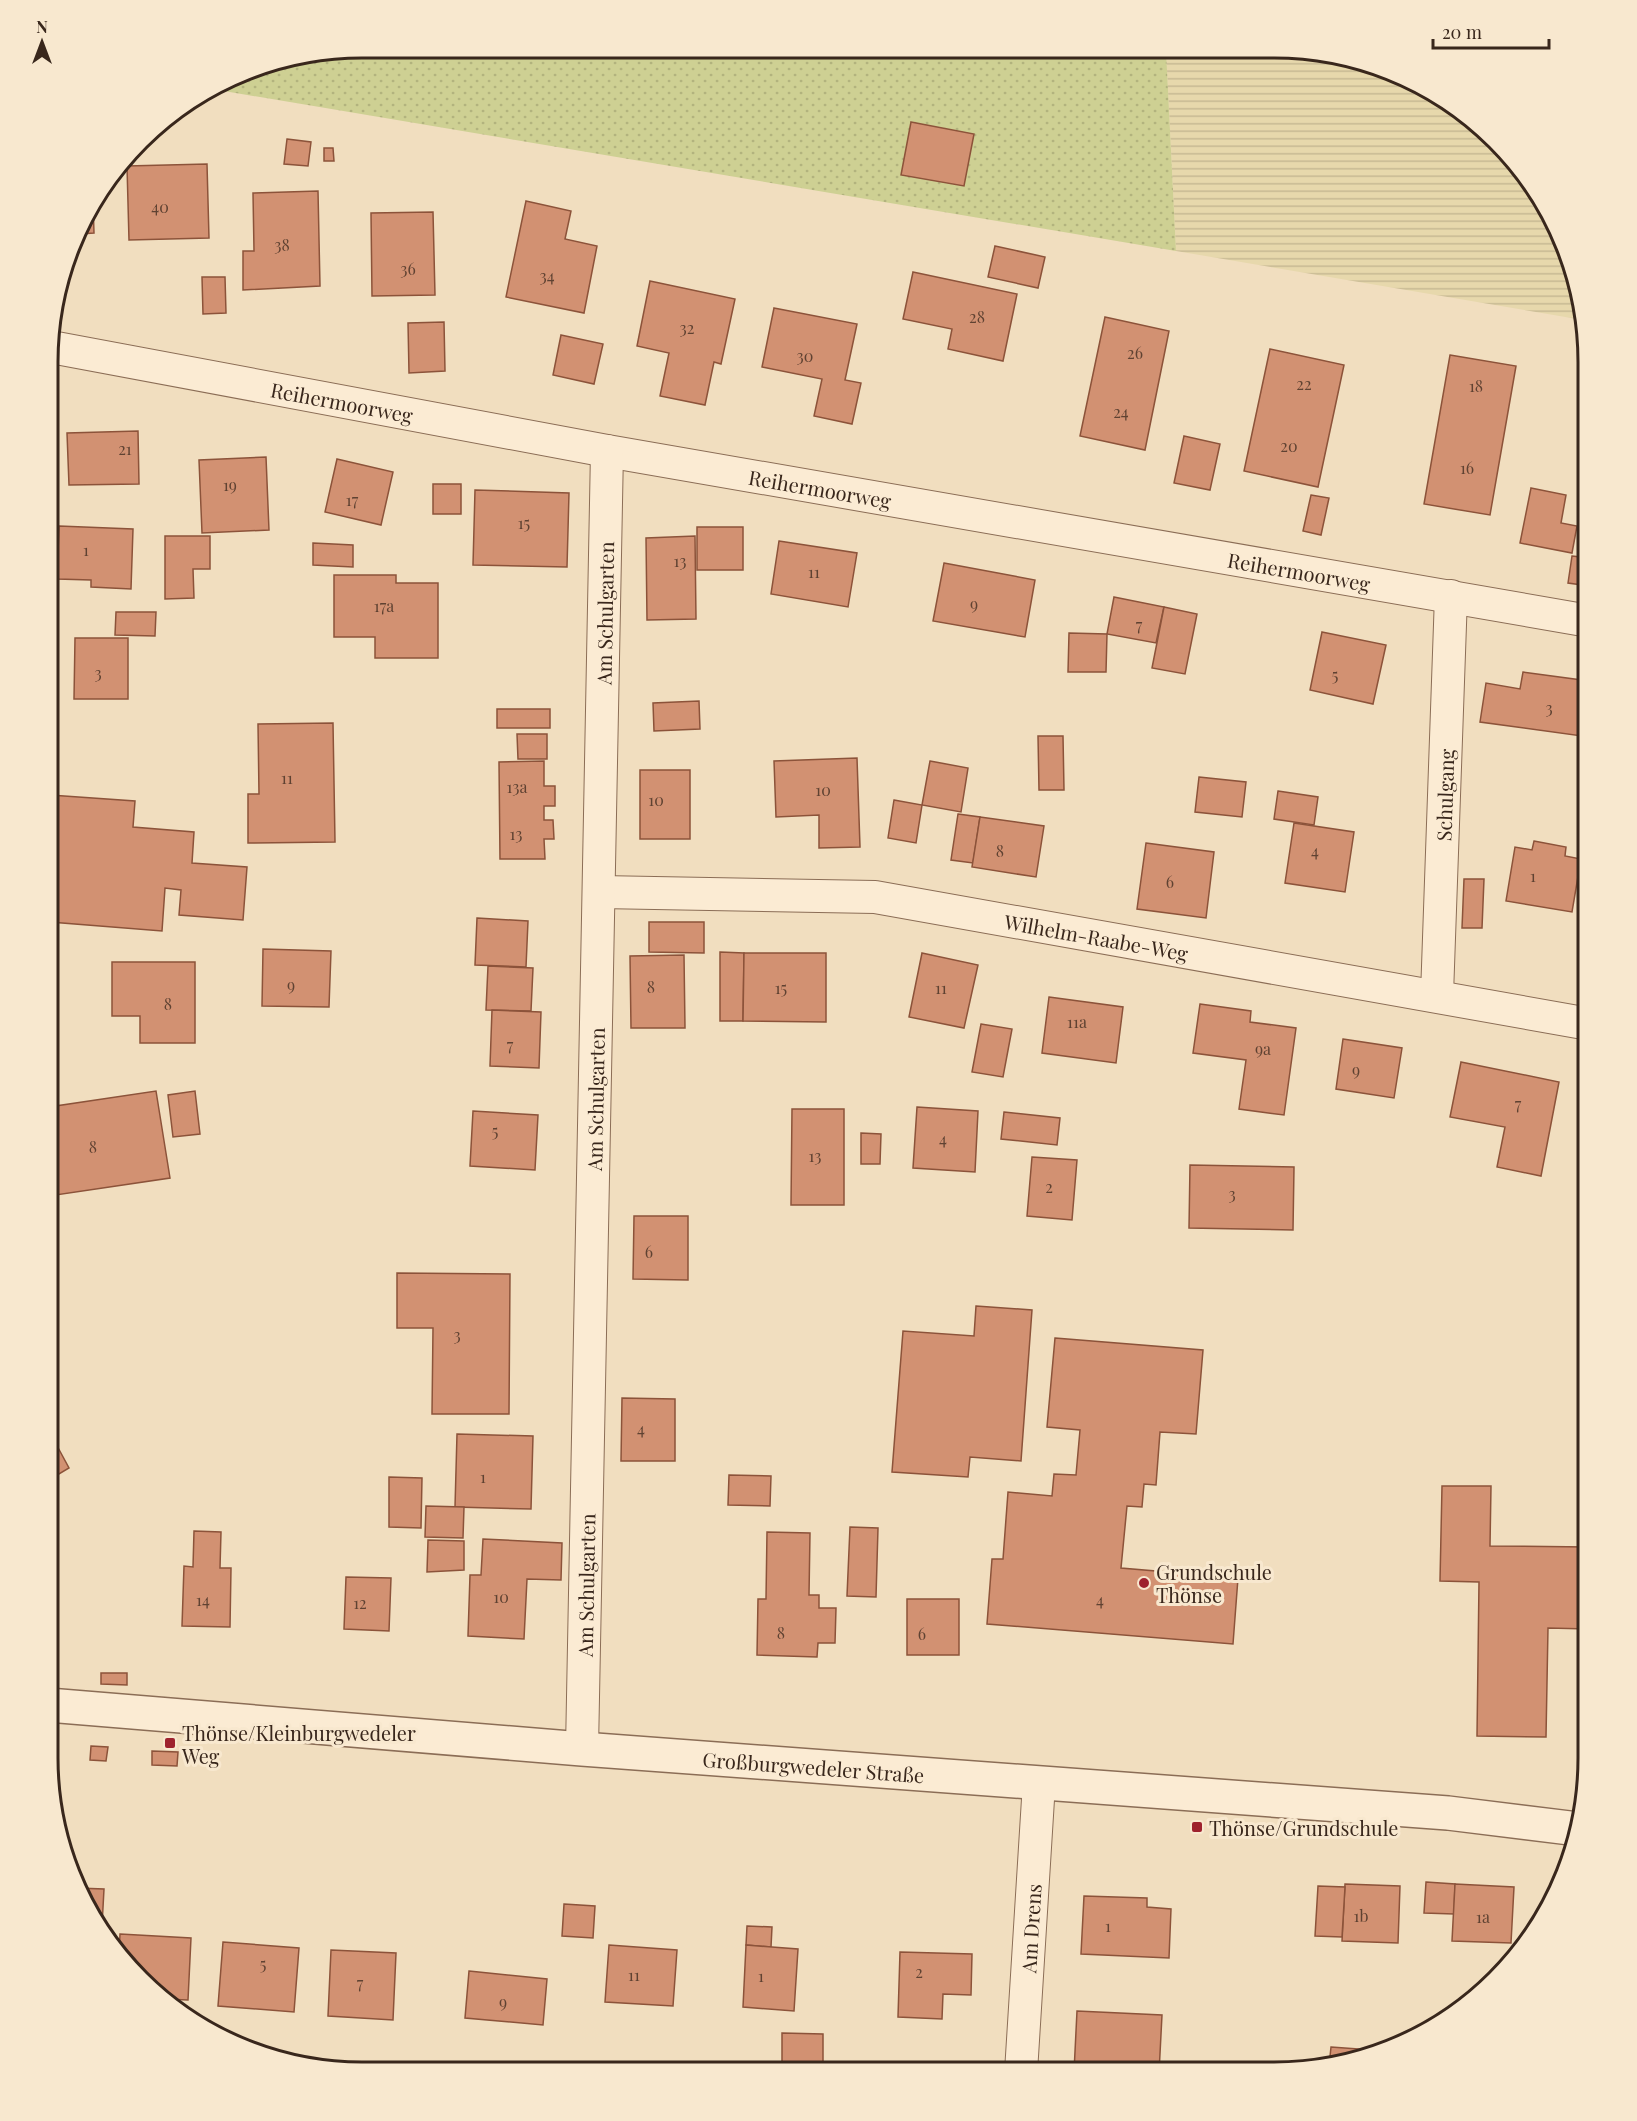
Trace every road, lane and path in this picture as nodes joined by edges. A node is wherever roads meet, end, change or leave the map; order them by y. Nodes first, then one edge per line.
1 (59, 348) edge
2 (607, 451) junction
3 (1451, 596) junction
4 (1578, 619) edge
5 (600, 892) junction
6 (1437, 995) junction
7 (1578, 1022) edge
8 (58, 1706) edge
9 (582, 1749) junction
10 (1039, 1783) junction
11 (1570, 1828) edge
12 (1022, 2062) edge

1 - 2 street, Reihermoorweg
2 - 3 street, Reihermoorweg
2 - 5 street, Am Schulgarten
3 - 4 street, Reihermoorweg
3 - 6 street, Schulgang
5 - 6 street, Wilhelm-Raabe-Weg
5 - 9 street, Am Schulgarten
6 - 7 street, Wilhelm-Raabe-Weg
8 - 9 street, Großburgwedeler Straße
9 - 10 street, Großburgwedeler Straße
10 - 11 street, Großburgwedeler Straße
10 - 12 street, Am Drens

